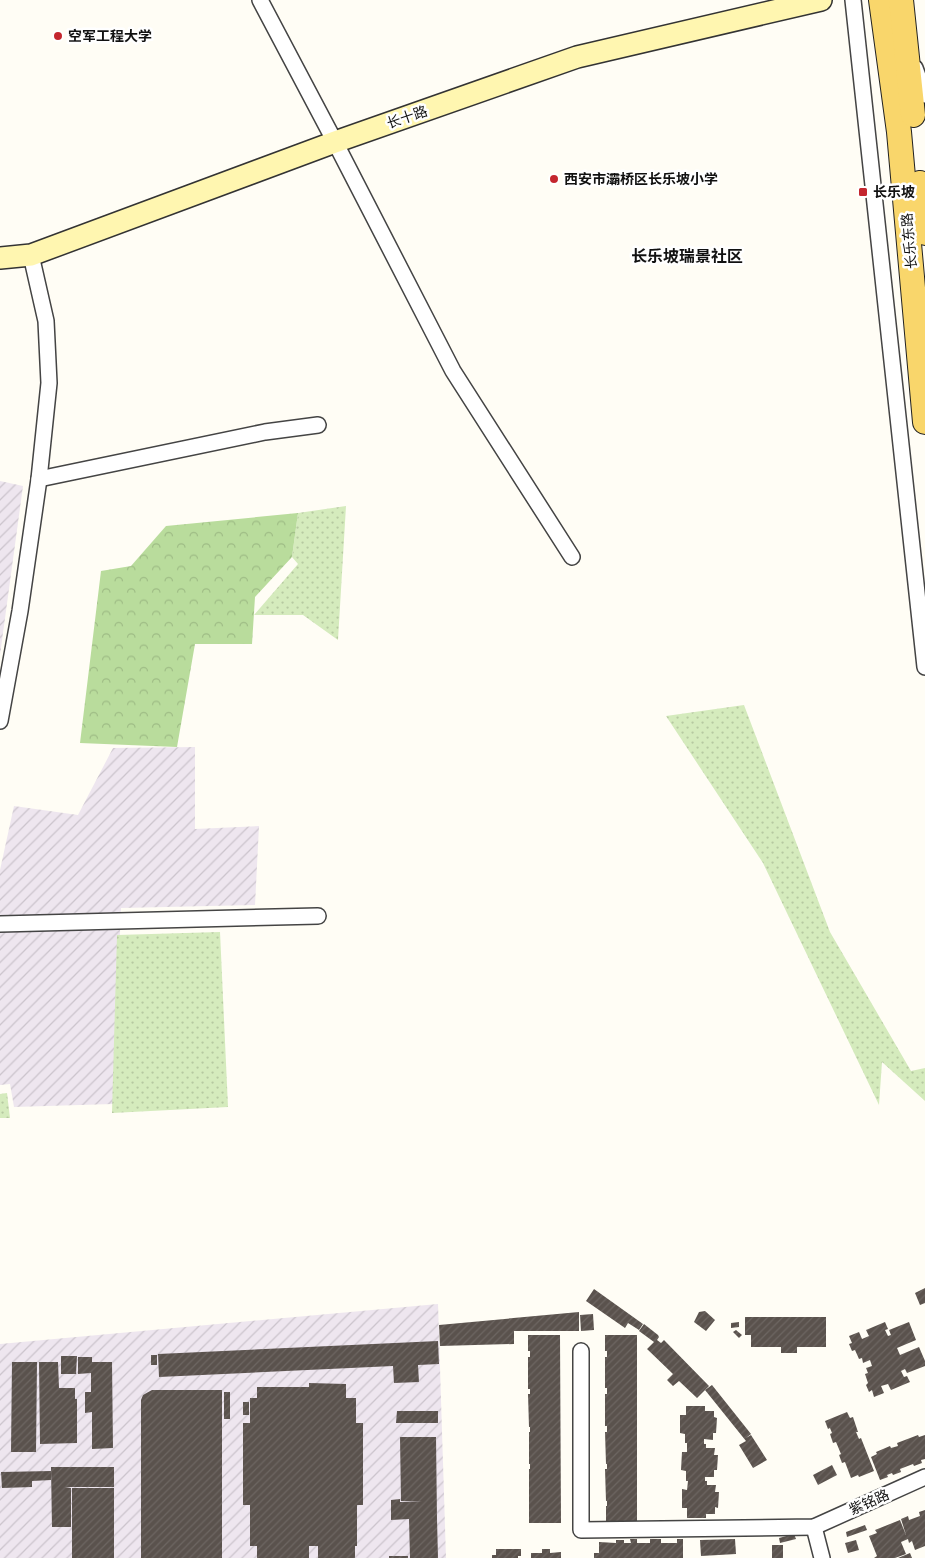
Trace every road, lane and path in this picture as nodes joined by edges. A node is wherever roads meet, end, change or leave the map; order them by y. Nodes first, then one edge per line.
1 (260, 0) edge
2 (821, 0) edge
3 (853, 0) edge
4 (881, 0) edge
5 (901, 0) edge
6 (905, 41) junction
7 (925, 95) edge
8 (335, 142) junction
9 (925, 234) edge
10 (31, 255) junction
11 (0, 258) edge
12 (925, 422) edge
13 (318, 426) dead end
14 (39, 479) junction
15 (572, 558) dead end
16 (925, 667) edge
17 (0, 721) edge
18 (318, 916) dead end
19 (0, 924) edge
20 (581, 1351) dead end
21 (925, 1477) edge
22 (814, 1527) junction
23 (822, 1558) edge

1 - 8 street
2 - 8 street, 长十路
3 - 16 street
4 - 12 main road, 长乐东路
5 - 6 main road, 长乐东路
6 - 7 street
6 - 9 main road, 长乐东路
8 - 10 street, 长十路
8 - 15 street
10 - 11 street, 长十路
10 - 14 street
13 - 14 street
14 - 17 street
18 - 19 street
20 - 22 street
21 - 22 street, 紫铭路
22 - 23 street

